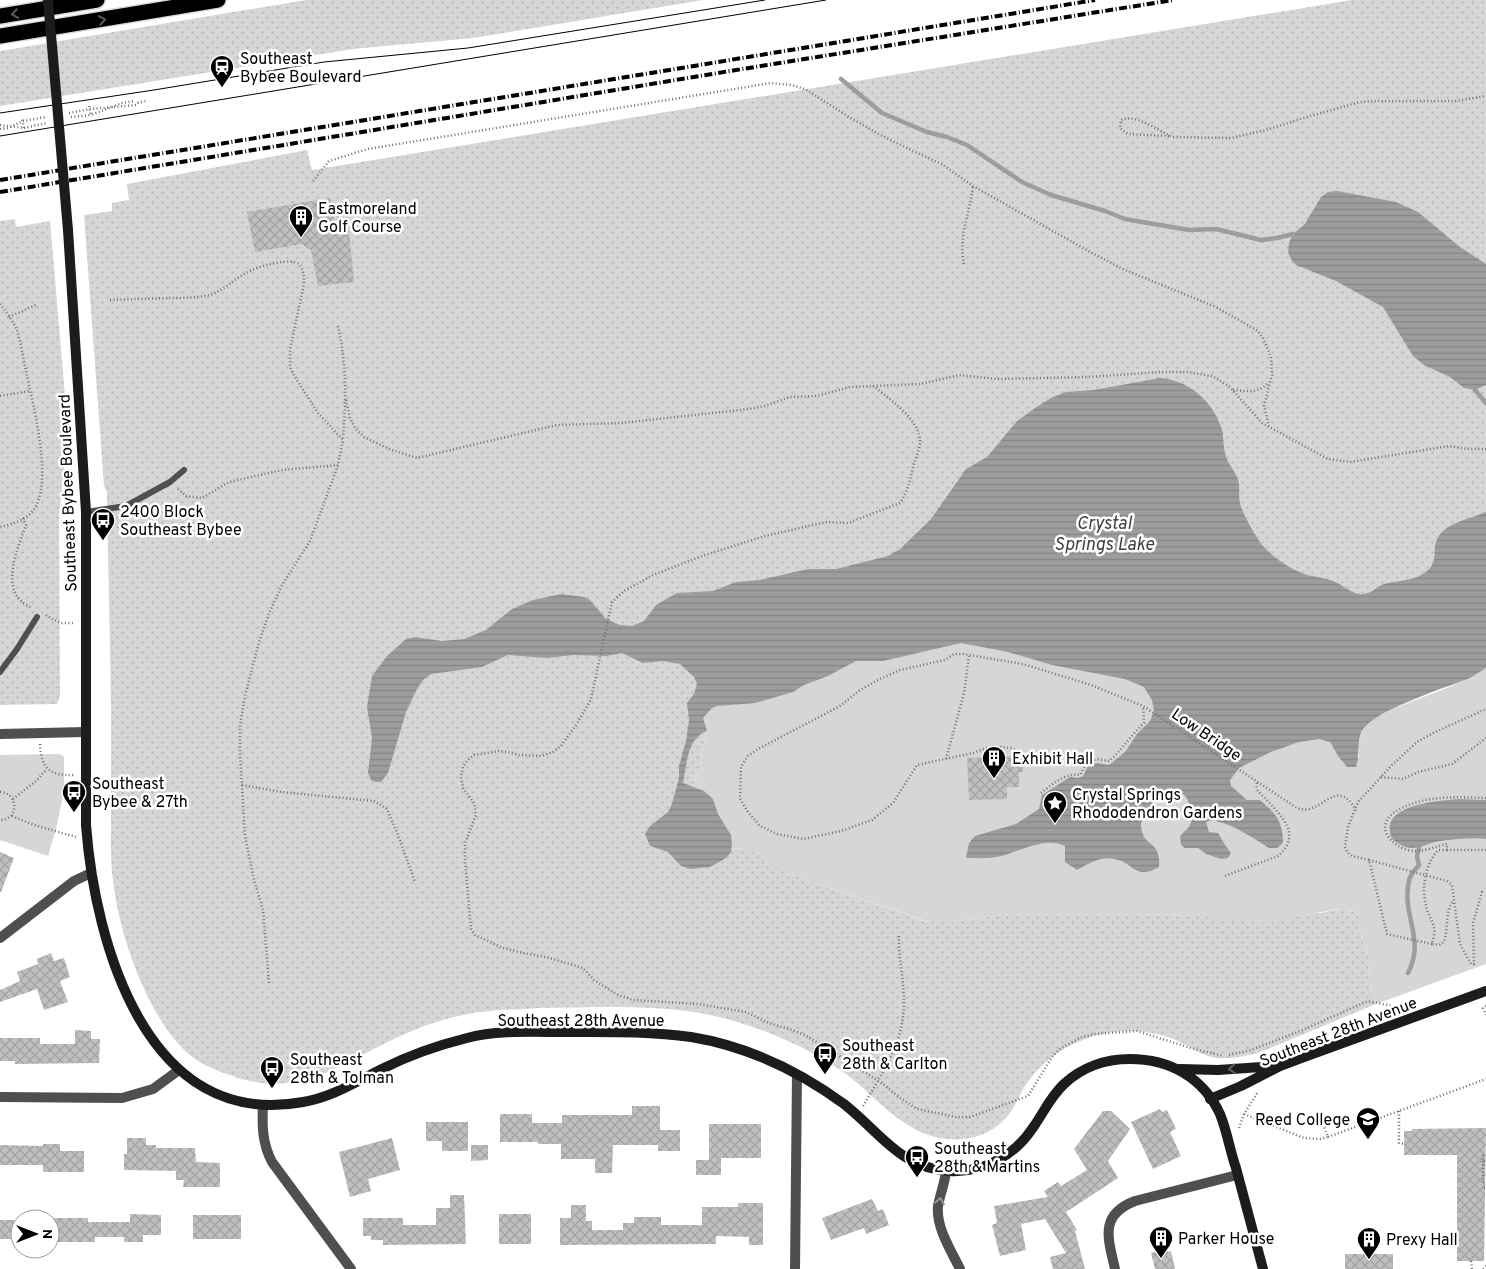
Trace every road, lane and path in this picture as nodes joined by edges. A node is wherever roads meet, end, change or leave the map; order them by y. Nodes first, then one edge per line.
1 (48, 0) edge
2 (97, 0) edge
3 (218, 0) edge
4 (0, 16) edge
5 (0, 36) edge
6 (1486, 96) edge
7 (146, 101) dead end
8 (137, 102) junction
9 (90, 107) junction
10 (92, 115) junction
11 (58, 118) junction
12 (23, 120) junction
13 (0, 125) edge
14 (24, 128) junction
15 (0, 129) edge
16 (1169, 136) junction
17 (313, 181) dead end
18 (973, 186) junction
19 (964, 264) dead end
20 (110, 300) dead end
21 (0, 304) edge
22 (36, 305) dead end
23 (9, 317) junction
24 (338, 326) dead end
25 (1270, 381) junction
26 (873, 386) junction
27 (30, 390) junction
28 (1232, 390) junction
29 (0, 396) edge
30 (346, 400) junction
31 (1270, 427) junction
32 (343, 440) junction
33 (1486, 449) edge
34 (338, 465) junction
35 (184, 470) dead end
36 (170, 482) junction
37 (86, 512) junction
38 (23, 518) junction
39 (0, 528) edge
40 (34, 608) dead end
41 (39, 614) joint
42 (86, 623) junction
43 (969, 655) junction
44 (0, 672) edge
45 (1143, 706) junction
46 (1486, 709) edge
47 (85, 732) junction
48 (39, 733) junction
49 (0, 734) edge
50 (1486, 738) edge
51 (946, 759) junction
52 (1087, 762) junction
53 (47, 769) junction
54 (86, 775) junction
55 (1381, 777) junction
56 (1257, 781) junction
57 (242, 785) junction
58 (0, 792) edge
59 (1041, 793) dead end
60 (1486, 798) edge
61 (13, 799) junction
62 (1356, 810) junction
63 (12, 816) junction
64 (0, 820) edge
65 (87, 839) junction
66 (1447, 850) junction
67 (1486, 850) edge
68 (1369, 860) junction
69 (91, 873) junction
70 (1225, 876) dead end
71 (415, 882) dead end
72 (1484, 893) dead end
73 (1454, 900) junction
74 (899, 936) dead end
75 (0, 938) edge
76 (1432, 944) junction
77 (269, 983) dead end
78 (1486, 991) edge
79 (1486, 1006) edge
80 (1397, 1007) dead end
81 (1486, 1015) edge
82 (1280, 1066) junction
83 (1180, 1069) junction
84 (179, 1070) junction
85 (798, 1075) junction
86 (1486, 1079) edge
87 (878, 1081) junction
88 (1261, 1089) dead end
89 (0, 1097) edge
90 (1210, 1099) junction
91 (263, 1105) junction
92 (1400, 1111) junction
93 (1244, 1114) junction
94 (858, 1116) junction
95 (1320, 1116) dead end
96 (1238, 1133) dead end
97 (1328, 1137) junction
98 (1404, 1144) dead end
99 (1483, 1154) dead end
100 (1484, 1161) edge
101 (946, 1171) junction
102 (1237, 1175) junction
103 (1486, 1182) edge
104 (1472, 1261) dead end
105 (1486, 1266) edge
106 (351, 1269) edge
107 (795, 1269) edge
108 (960, 1269) edge
109 (1115, 1269) edge
110 (1263, 1269) edge
111 (1472, 1269) edge
112 (1483, 1269) edge

1 - 11 main road, Southeast Bybee Boulevard, bridge
2 -> 4 highway
5 -> 3 highway
6 - 16 path
7 - 8 path
8 - 9 path
8 - 10 path, bridge
9 - 10 path, bridge
9 - 11 path
10 - 11 path
11 - 12 path
11 - 14 path
11 - 37 main road, Southeast Bybee Boulevard, bridge
12 - 14 path, bridge
12 - 15 path, bridge
13 - 14 path, bridge
16 - 16 path
17 - 18 path
18 - 19 path
18 - 25 path
20 - 32 path
21 - 23 path
22 - 23 path
23 - 27 path
24 - 30 path
25 - 28 path
25 - 31 path
26 - 28 path
26 - 30 path
26 - 87 path
27 - 29 path
27 - 38 path
28 - 31 path
30 - 32 path
31 - 33 path
32 - 34 path
34 - 36 path
34 - 57 path
35 - 36 lane
36 - 37 lane
37 - 42 main road, Southeast Bybee Boulevard
38 - 39 path
38 - 40 path
41 - 42 path
41 - 44 lane
42 - 47 main road, Southeast Bybee Boulevard
43 - 45 path, Low Bridge
43 - 51 path
43 - 51 path
45 - 52 path
45 - 56 path, Low Bridge
46 - 55 path
47 - 48 street
47 - 54 main road, Southeast Bybee Boulevard
48 - 49 street
48 - 53 path
50 - 55 path
51 - 52 path
52 - 59 path
53 - 54 path
53 - 61 path
54 - 65 main road, Southeast Bybee Boulevard
55 - 62 path
56 - 62 path, Low Bridge
56 - 70 path
57 - 71 path
57 - 77 path
58 - 61 path
60 - 66 path
61 - 63 path
62 - 68 path
63 - 64 path
63 - 65 path
65 - 69 main road, Southeast Bybee Boulevard
66 - 67 path
66 - 76 path
68 - 73 path, bridge
68 - 76 path
69 - 75 street
69 - 84 main road, Southeast Bybee Boulevard
72 - 73 path
73 - 76 path
74 - 87 path
78 - 82 main road, Southeast 28th Avenue
79 - 81 path
80 - 87 path
82 -> 83 main road
82 - 90 main road, Southeast 28th Avenue
83 - 90 main road, Southeast 28th Avenue
83 - 101 main road, Southeast 28th Avenue
84 - 89 street
84 - 91 main road, Southeast 28th Avenue
85 - 91 main road, Southeast 28th Avenue
85 - 94 main road, Southeast 28th Avenue
85 - 107 street
86 - 92 path
87 - 94 path
88 - 93 path
90 - 102 main road
91 - 106 street
92 - 97 path
92 - 98 path
93 - 96 path
93 - 97 path
94 - 101 main road, Southeast 28th Avenue
95 - 97 path
99 - 100 path
100 - 103 path
108 -> 101 street
102 - 109 street
102 - 110 main road
104 - 111 path
105 - 112 path

